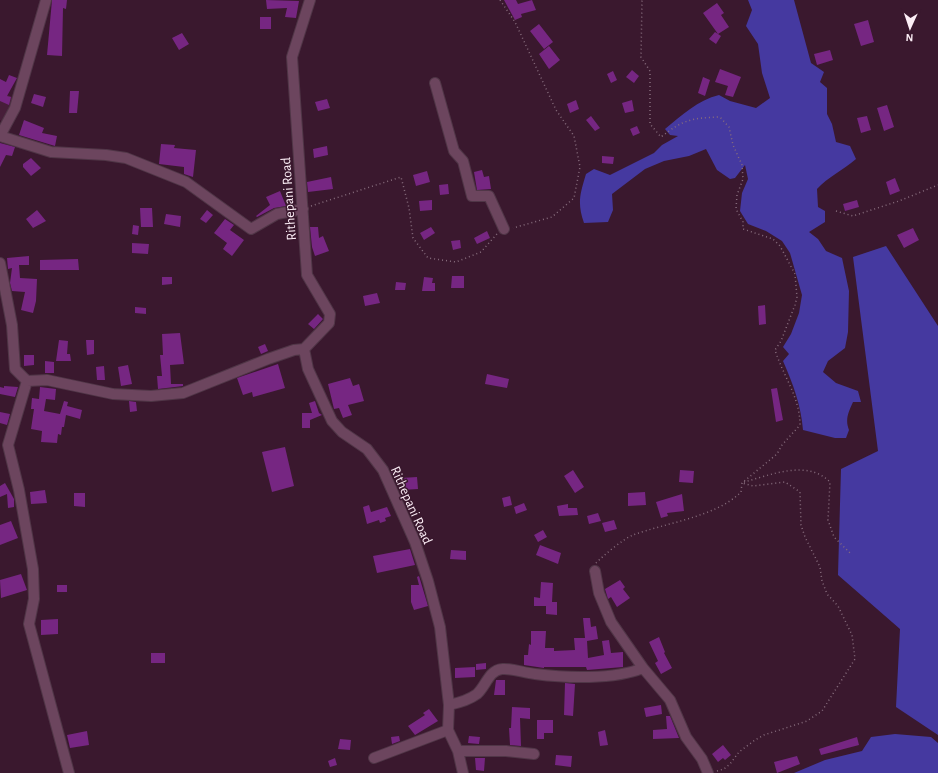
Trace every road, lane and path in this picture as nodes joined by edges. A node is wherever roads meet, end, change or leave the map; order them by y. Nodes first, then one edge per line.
1 (46, 0) edge
2 (310, 0) edge
3 (500, 0) edge
4 (642, 0) edge
5 (435, 83) dead end
6 (0, 136) edge
7 (938, 185) edge
8 (303, 209) junction
9 (836, 211) dead end
10 (504, 229) junction
11 (0, 263) edge
12 (304, 349) junction
13 (27, 381) junction
14 (742, 483) junction
15 (851, 554) dead end
16 (595, 572) joint
17 (643, 668) junction
18 (449, 705) junction
19 (448, 730) junction
20 (458, 751) junction
21 (534, 754) dead end
22 (374, 758) dead end
23 (69, 773) edge
24 (462, 773) edge
25 (708, 773) edge

1 - 6 street
2 - 8 street, Rithepani Road
3 - 10 path
4 - 14 path
5 - 10 street
6 - 8 street
7 - 9 path
8 - 10 path
8 - 12 street, Rithepani Road
11 - 13 street
12 - 13 street
12 - 18 street, Rithepani Road
13 - 23 street
14 - 15 path
14 - 16 path
14 - 25 path
16 - 17 street
17 - 18 street
17 - 25 street
18 - 19 street, Rithepani Road
19 - 20 street, Rithepani Road
19 - 22 street
20 - 21 street
20 - 24 street, Rithepani Road

